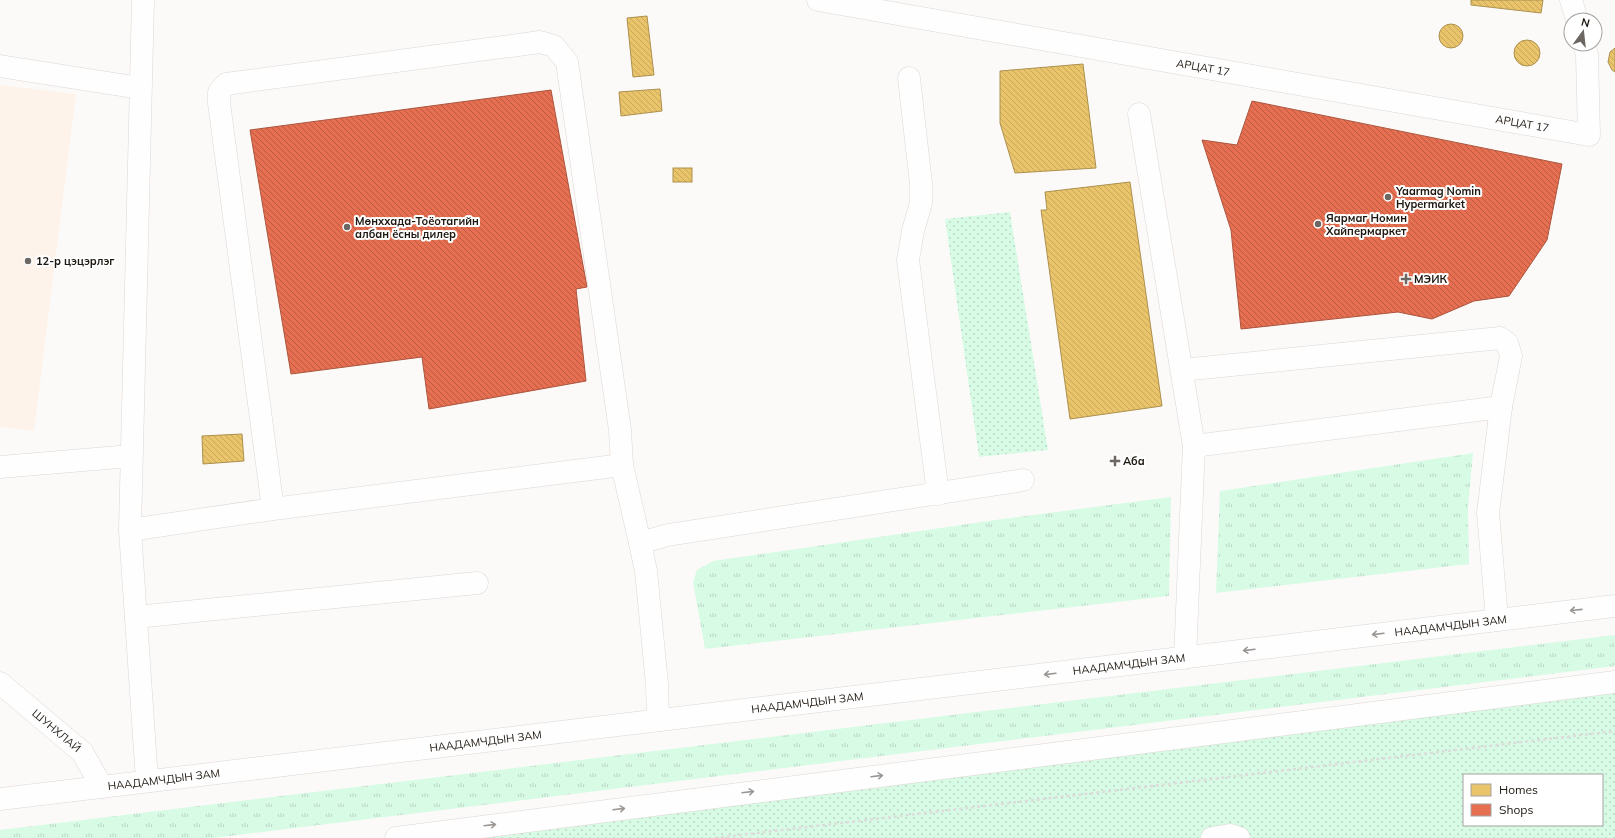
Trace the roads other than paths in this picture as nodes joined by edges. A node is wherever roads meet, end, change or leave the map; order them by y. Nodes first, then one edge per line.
1 (143, 0) edge
2 (818, 0) edge
3 (1571, 0) edge
4 (1575, 12) edge
5 (1586, 52) edge
6 (0, 66) edge
7 (909, 78) dead end
8 (140, 88) junction
9 (1139, 114) dead end
10 (1182, 370) junction
11 (1501, 407) junction
12 (1194, 446) junction
13 (131, 456) junction
14 (622, 465) junction
15 (0, 467) edge
16 (1024, 480) dead end
17 (938, 494) junction
18 (273, 509) junction
19 (130, 530) junction
20 (640, 543) junction
21 (477, 583) dead end
22 (1615, 606) edge
23 (136, 617) junction
24 (1497, 619) junction
25 (1185, 658) junction
26 (1615, 682) edge
27 (0, 683) edge
28 (658, 720) junction
29 (147, 781) junction
30 (102, 787) junction
31 (0, 799) edge
32 (460, 834) edge
33 (396, 838) edge
34 (1212, 838) edge
35 (1239, 838) edge

1 - 8 main road
2 - 5 main road, АРЦАТ 17
3 - 4 main road
6 - 8 main road
7 - 17 main road
8 - 13 main road
9 - 10 main road
10 - 11 main road
10 - 12 main road
11 - 12 main road
11 - 24 main road
12 - 25 main road
13 - 15 main road
13 - 19 main road
14 - 18 main road
14 - 18 main road
14 - 20 main road
16 - 17 main road
17 - 20 main road
18 - 19 main road
19 - 23 main road
20 - 28 main road
21 - 23 main road
22 -> 24 main road, НААДАМЧДЫН ЗАМ
23 - 29 main road
24 -> 25 main road, НААДАМЧДЫН ЗАМ
25 -> 28 main road, НААДАМЧДЫН ЗАМ
32 -> 26 main road
27 - 30 main road, ШУНХЛАЙ
28 - 29 main road, НААДАМЧДЫН ЗАМ
29 - 30 main road, НААДАМЧДЫН ЗАМ
30 - 31 main road, НААДАМЧДЫН ЗАМ
32 - 33 main road
34 - 35 main road

